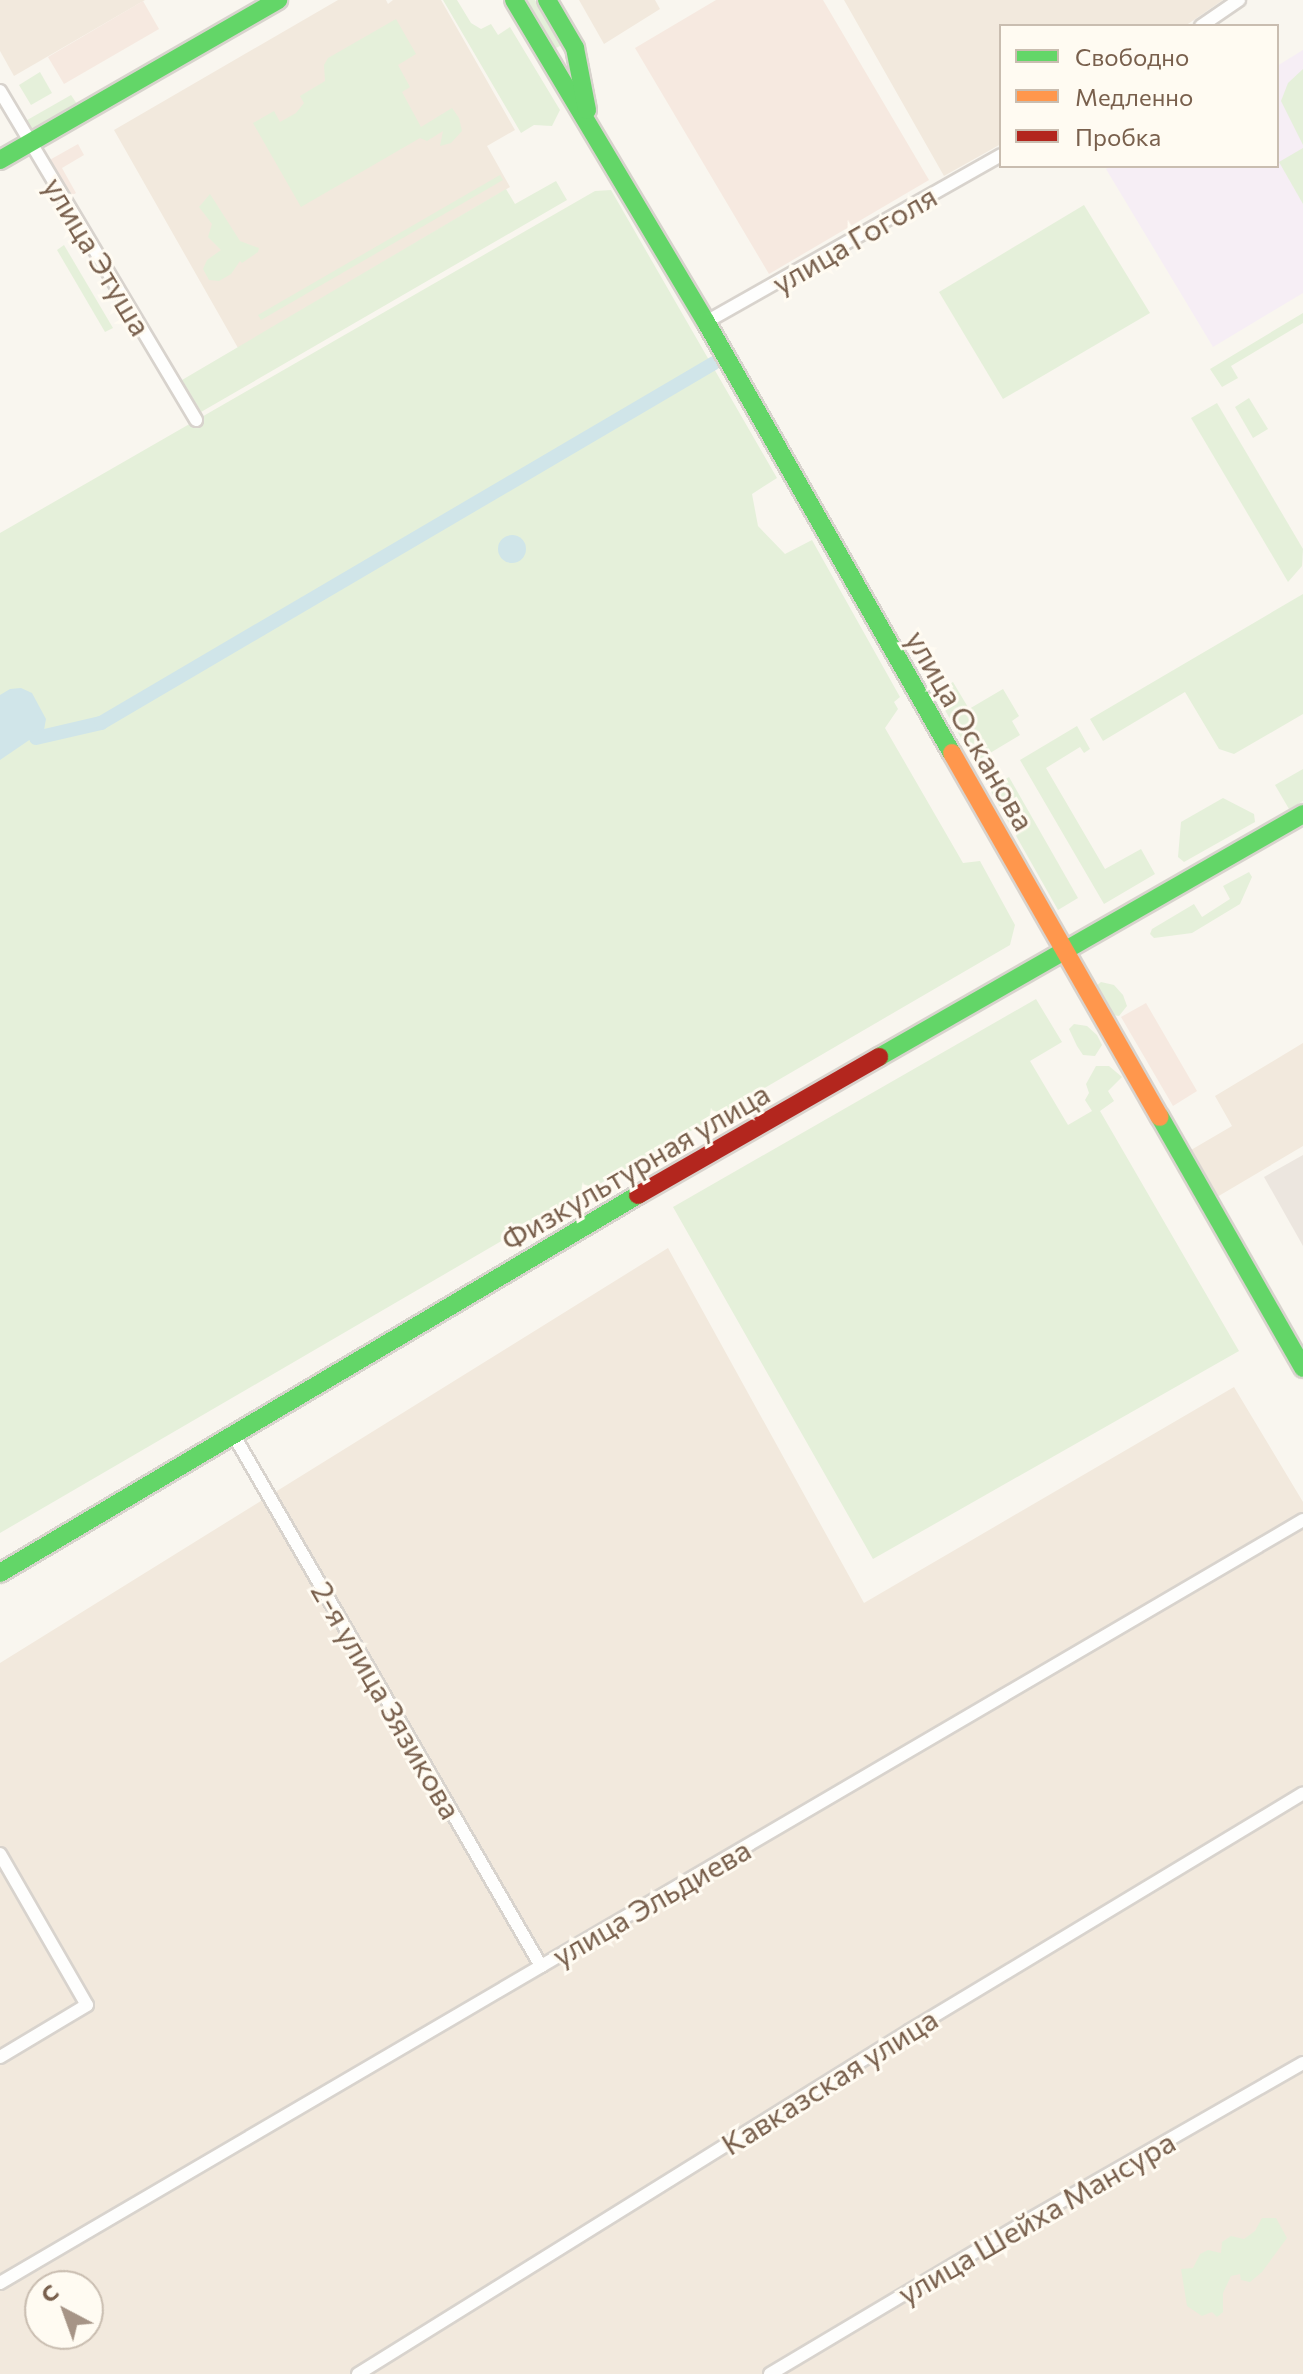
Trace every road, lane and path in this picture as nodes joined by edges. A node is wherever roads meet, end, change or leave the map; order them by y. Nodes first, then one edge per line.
1 (278, 0) edge
2 (514, 0) edge
3 (547, 0) edge
4 (1239, 0) edge
5 (1204, 24) edge
6 (0, 91) edge
7 (589, 121) junction
8 (30, 143) junction
9 (999, 156) edge
10 (0, 160) edge
11 (706, 322) junction
12 (196, 420) dead end
13 (1303, 814) edge
14 (1063, 951) junction
15 (1303, 1368) edge
16 (233, 1434) junction
17 (1303, 1520) edge
18 (0, 1573) edge
19 (1303, 1793) edge
20 (0, 1854) edge
21 (541, 1966) junction
22 (0, 2057) edge
23 (1303, 2063) edge
24 (0, 2283) edge
25 (358, 2374) edge
26 (770, 2374) edge

1 - 8 street
2 - 7 street, улица Осканова
3 - 7 street, улица Осканова
4 - 5 street
6 - 8 street, улица Этуша
7 - 11 street, улица Осканова
8 - 10 street
8 - 12 street, улица Этуша
9 - 11 street, улица Гоголя
11 - 14 street, улица Осканова
13 - 14 street, Физкультурная улица
14 - 15 street, улица Осканова
14 - 16 street, Физкультурная улица
16 - 18 street, Физкультурная улица
16 - 21 street, 2-я улица Зязикова
17 - 21 street, улица Эльдиева
19 - 25 street, Кавказская улица
20 - 22 street
21 - 24 street, улица Эльдиева
23 - 26 street, улица Шейха Мансура

